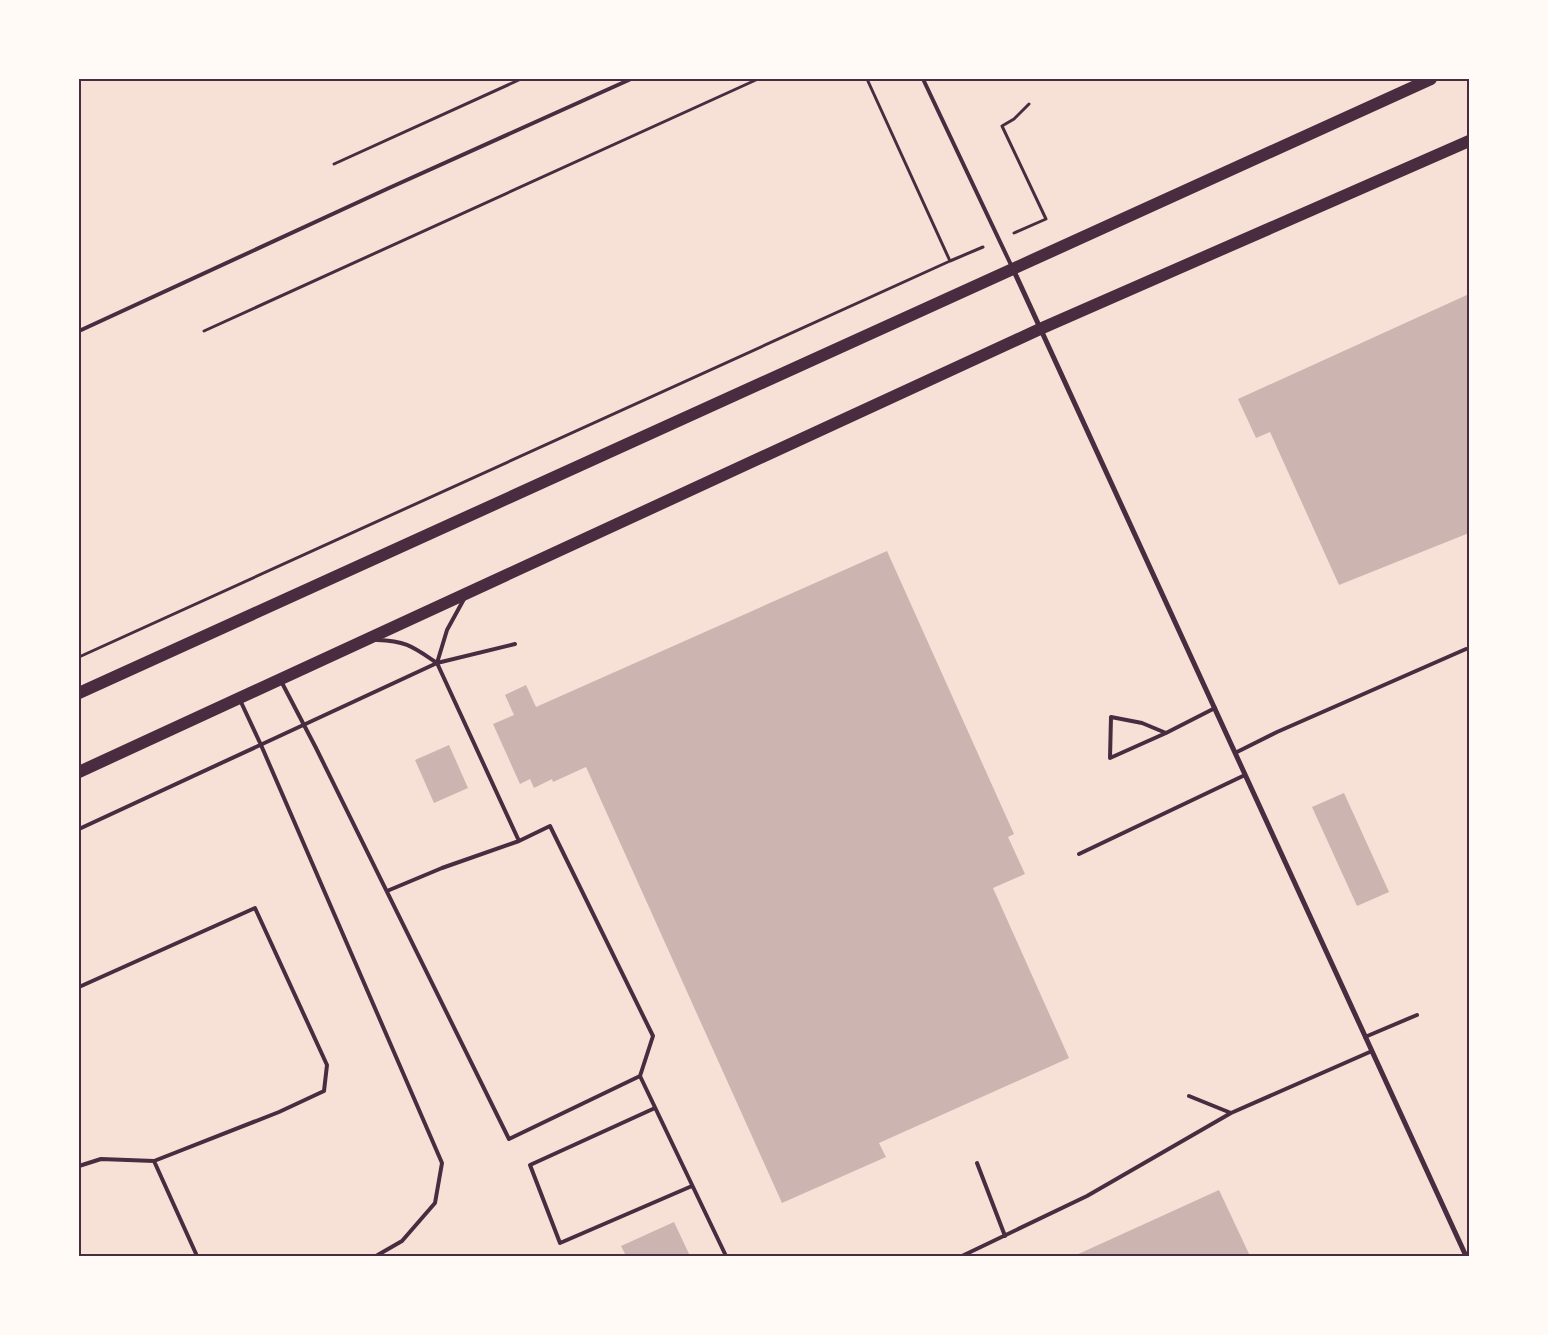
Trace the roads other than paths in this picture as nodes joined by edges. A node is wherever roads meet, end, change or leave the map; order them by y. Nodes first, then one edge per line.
1 (631, 79) edge
2 (924, 79) edge
3 (1431, 79) edge
4 (1469, 141) edge
5 (1013, 269) junction
6 (1040, 330) junction
7 (79, 331) edge
8 (470, 591) junction
9 (367, 639) junction
10 (515, 644) dead end
11 (1466, 649) dead end
12 (437, 664) junction
13 (280, 679) junction
14 (79, 693) edge
15 (239, 698) junction
16 (1215, 708) junction
17 (305, 725) junction
18 (1166, 733) junction
19 (261, 745) junction
20 (1235, 753) junction
21 (79, 772) edge
22 (1245, 775) junction
23 (79, 829) edge
24 (519, 841) junction
25 (1079, 854) dead end
26 (387, 890) junction
27 (79, 988) edge
28 (1416, 1015) dead end
29 (1365, 1037) junction
30 (1372, 1051) junction
31 (640, 1076) junction
32 (1188, 1096) dead end
33 (656, 1108) junction
34 (1232, 1113) junction
35 (154, 1161) junction
36 (977, 1163) dead end
37 (79, 1166) edge
38 (692, 1186) junction
39 (1005, 1236) junction
40 (197, 1256) edge
41 (376, 1256) edge
42 (726, 1256) edge
43 (962, 1256) edge
44 (1466, 1256) edge

1 - 7 lane
2 - 5 lane
3 - 5 main road
4 - 6 main road
5 - 6 street
5 - 14 main road
6 - 8 main road
6 - 16 street
8 - 9 main road
8 - 12 lane
9 - 12 lane
9 - 13 main road
10 - 12 lane
11 - 20 lane
12 - 17 lane
12 - 24 lane
13 - 15 main road
13 - 17 lane
15 - 19 lane
15 - 21 main road
16 - 18 lane
16 - 20 street
17 - 19 lane
17 - 26 lane
18 - 18 lane
19 - 23 lane
19 - 41 lane
20 - 22 street
22 - 25 lane
22 - 29 street
24 - 26 lane
24 - 31 lane
26 - 31 lane
27 - 35 lane
28 - 29 lane
29 - 30 street
30 - 34 lane
30 - 44 street
31 - 33 lane
32 - 34 lane
33 - 38 lane
33 - 38 lane
34 - 39 lane
35 - 37 lane
35 - 40 lane
36 - 39 lane
38 - 42 lane
39 - 43 lane

